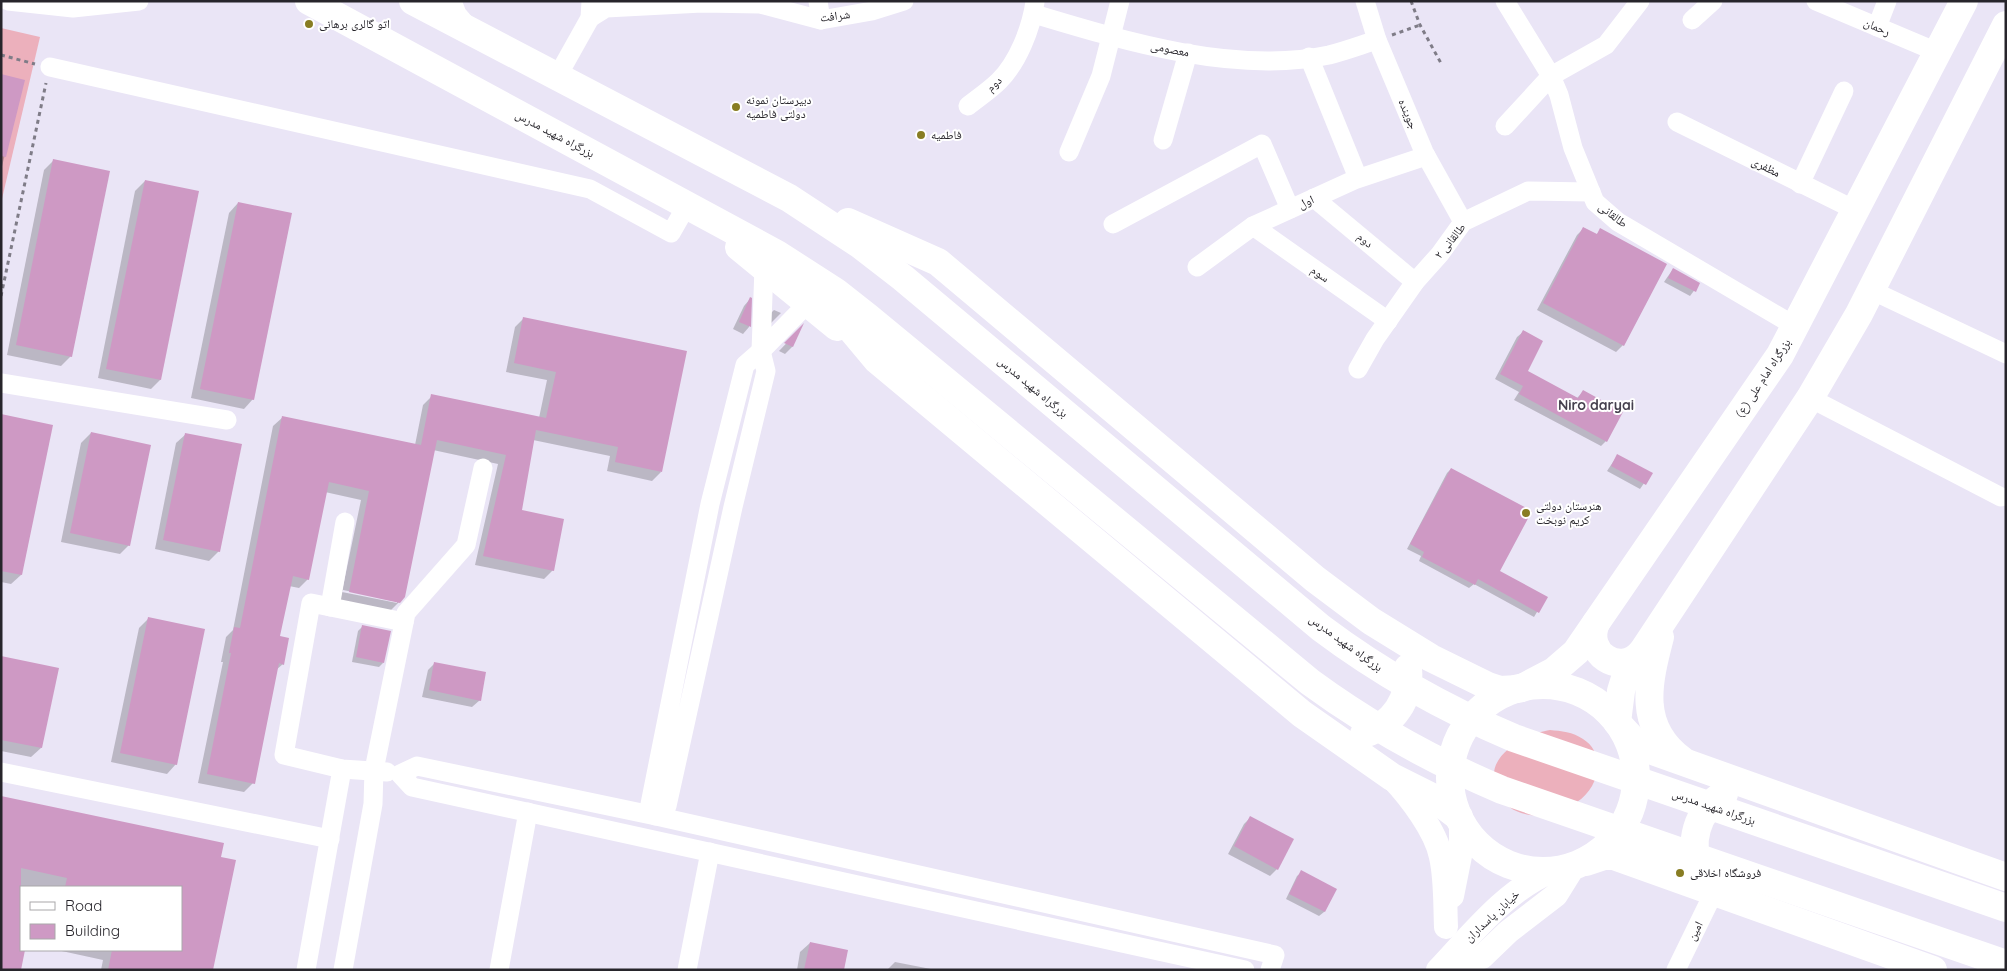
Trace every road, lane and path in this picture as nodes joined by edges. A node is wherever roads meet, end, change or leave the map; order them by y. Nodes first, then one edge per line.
1 (8, 1) edge
2 (139, 1) edge
3 (309, 1) edge
4 (413, 1) edge
5 (452, 1) edge
6 (818, 1) edge
7 (904, 1) edge
8 (1120, 1) edge
9 (1365, 1) edge
10 (1411, 1) edge
11 (1505, 1) edge
12 (1640, 1) edge
13 (1713, 1) edge
14 (1816, 1) edge
15 (1887, 1) edge
16 (1964, 1) edge
17 (702, 2) edge
18 (760, 2) edge
19 (1034, 8) edge
20 (590, 10) edge
21 (821, 20) junction
22 (1692, 20) dead end
23 (2006, 24) edge
24 (1420, 25) junction
25 (1877, 27) junction
26 (472, 32) junction
27 (1111, 37) junction
28 (1377, 40) junction
29 (1937, 52) junction
30 (1188, 53) junction
31 (1, 55) edge
32 (1309, 57) junction
33 (1442, 64) dead end
34 (50, 67) junction
35 (1551, 76) junction
36 (556, 77) junction
37 (1844, 91) dead end
38 (968, 106) dead end
39 (1677, 122) dead end
40 (1505, 126) dead end
41 (1164, 140) dead end
42 (1069, 152) dead end
43 (1426, 156) junction
44 (1358, 178) junction
45 (1800, 184) junction
46 (1591, 192) junction
47 (789, 198) junction
48 (1314, 198) junction
49 (687, 205) junction
50 (1290, 209) junction
51 (1855, 210) junction
52 (1463, 222) junction
53 (1113, 224) dead end
54 (1253, 226) junction
55 (764, 267) junction
56 (1197, 267) dead end
57 (801, 269) junction
58 (1415, 282) junction
59 (1871, 290) junction
60 (1, 296) edge
61 (808, 303) junction
62 (1388, 321) junction
63 (1795, 326) junction
64 (761, 351) junction
65 (2006, 354) edge
66 (877, 360) junction
67 (1358, 369) dead end
68 (1, 383) edge
69 (1810, 398) junction
70 (227, 420) dead end
71 (483, 468) dead end
72 (2001, 497) dead end
73 (710, 504) junction
74 (733, 506) junction
75 (345, 522) dead end
76 (330, 607) junction
77 (1665, 617) junction
78 (404, 622) junction
79 (1596, 623) junction
80 (1387, 631) junction
81 (1642, 653) junction
82 (1520, 688) junction
83 (1618, 724) junction
84 (1323, 729) junction
85 (1685, 762) junction
86 (342, 769) junction
87 (374, 770) junction
88 (1, 772) edge
89 (1387, 773) junction
90 (400, 774) junction
91 (1756, 787) junction
92 (528, 812) junction
93 (656, 816) junction
94 (1460, 819) junction
95 (330, 839) junction
96 (652, 840) junction
97 (710, 852) junction
98 (1568, 867) junction
99 (2006, 877) edge
100 (1716, 892) junction
101 (2006, 908) edge
102 (1446, 927) junction
103 (2006, 964) edge
104 (306, 970) edge
105 (343, 970) edge
106 (499, 970) edge
107 (687, 970) edge
108 (1245, 970) edge
109 (1270, 970) edge
110 (1439, 970) edge
111 (1676, 970) edge
112 (1932, 970) edge

1 - 2 street
3 - 49 highway, بزرگراه شهید مدرس
4 - 26 highway, بزرگراه شهید مدرس
5 - 26 street
6 - 21 street
7 - 21 street, شرافت
8 - 27 street
9 - 28 street, جوینده
10 - 24 path
11 - 35 street, طالقانی
12 - 35 street
13 - 22 street
14 - 25 street, رحمان
15 - 25 street
16 - 29 highway, بزرگراه امام علی (ع)
17 - 18 street, شرافت
17 - 20 street, شرافت
18 - 21 street, شرافت
19 - 27 street, معصومی
19 - 38 street, دوم
20 - 36 street, شرافت
23 - 59 highway
24 - 28 path
24 - 33 path
25 - 29 street, رحمان
26 - 36 highway, بزرگراه شهید مدرس
27 - 30 street, معصومی
27 - 42 street
28 - 32 street, معصومی
28 - 43 street, جوینده
29 - 51 highway, بزرگراه امام علی (ع)
30 - 32 street, معصومی
30 - 41 street
31 - 34 path
32 - 44 street
34 - 49 street
34 - 60 path
35 - 40 street
35 - 46 street, طالقانی
36 - 47 highway, بزرگراه شهید مدرس
37 - 45 street
39 - 45 street, مظفری
43 - 44 street, اول
43 - 52 street, جوینده
44 - 48 street, اول
45 - 51 street, مظفری
46 - 52 street, طالقانی ۲
46 - 63 street, طالقانی
47 - 80 highway, بزرگراه شهید مدرس
47 - 101 highway, بزرگراه شهید مدرس
48 - 50 street, اول
48 - 58 street, دوم
49 - 55 highway
49 - 57 highway, بزرگراه شهید مدرس
50 - 53 street
50 - 54 street, اول
51 - 63 highway, بزرگراه امام علی (ع)
52 - 58 street, طالقانی ۲
54 - 56 street, اول
54 - 62 street, سوم
55 - 61 highway
55 - 64 street
57 - 66 highway, بزرگراه شهید مدرس
57 - 103 highway, بزرگراه شهید مدرس
58 - 62 street, طالقانی ۲
59 - 65 street
59 - 69 highway
61 - 64 street
61 - 66 highway
62 - 67 street, طالقانی ۲
63 - 79 highway, بزرگراه امام علی (ع)
64 - 73 street
64 - 74 street
66 - 84 highway, بزرگراه شهید مدرس
68 - 70 street
69 - 72 street
69 - 77 highway
71 - 78 street
73 - 74 street
73 - 93 street
74 - 93 street
75 - 76 street
76 - 78 street
76 - 86 street
77 - 81 highway
77 - 85 highway
78 - 87 street
79 - 81 highway
79 - 82 highway, بزرگراه امام علی (ع)
80 - 82 highway, بزرگراه شهید مدرس
80 - 84 highway
81 - 83 highway
82 - 83 highway
82 - 94 highway
83 - 85 highway
83 - 98 highway
84 - 89 highway, بزرگراه شهید مدرس
85 - 91 highway
86 - 87 street
86 - 95 street
87 - 90 street
87 - 105 street
88 - 95 street
89 - 94 highway, بزرگراه شهید مدرس
89 - 102 main road
90 - 92 street
90 - 93 street
91 - 99 highway
91 - 100 highway
92 - 96 street
92 - 106 street
93 - 96 street
93 - 109 street
94 - 98 highway
94 - 102 main road, خیابان پاسداران
95 - 104 street
96 - 97 street
97 - 107 street
97 - 108 street
98 - 100 highway
98 - 110 main road, خیابان پاسداران
100 - 111 street, امین
100 - 112 highway
102 - 110 main road, خیابان پاسداران

